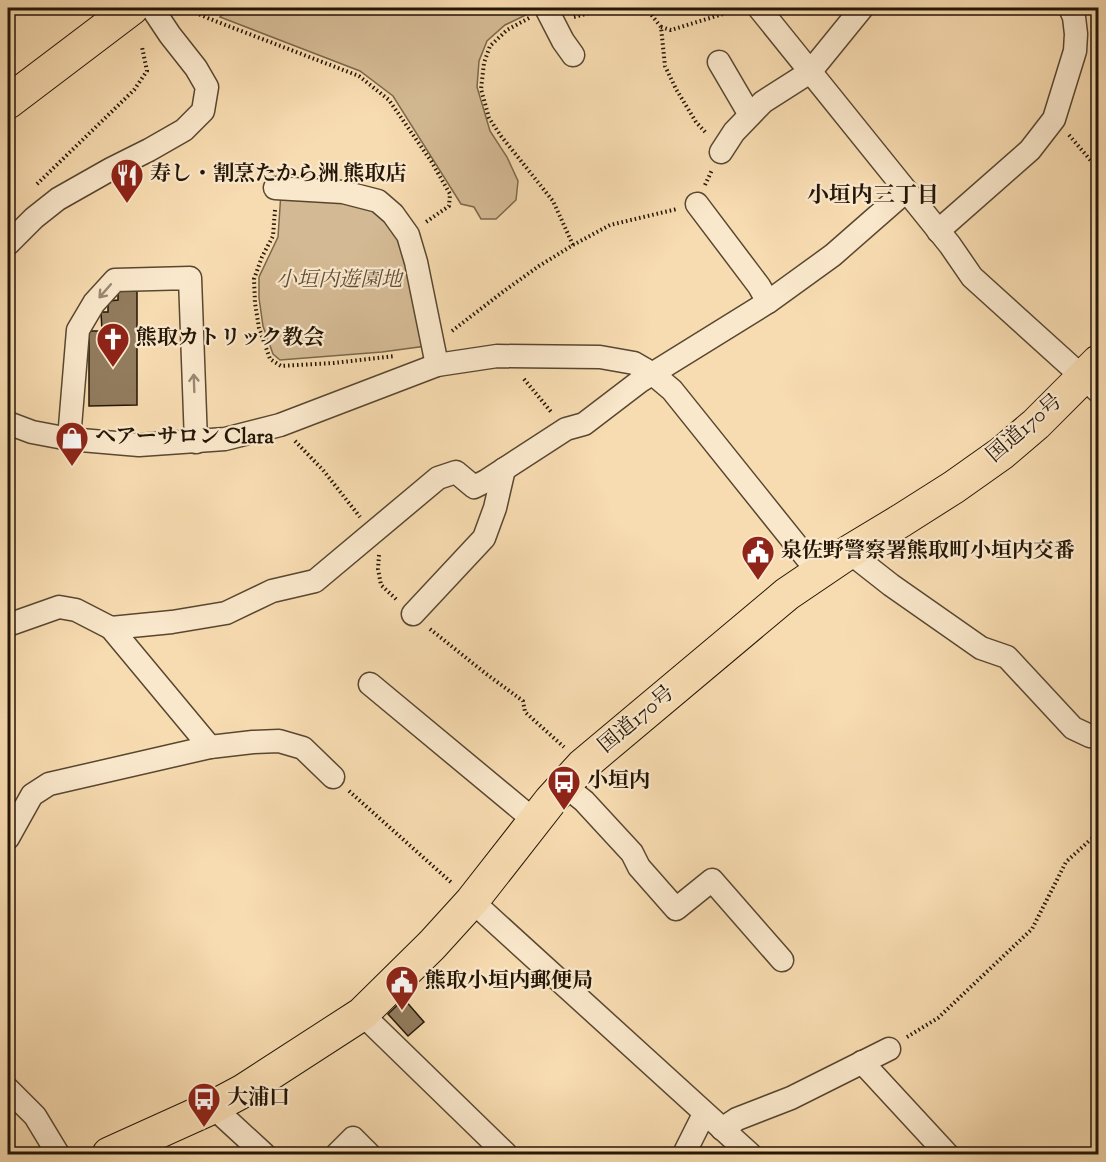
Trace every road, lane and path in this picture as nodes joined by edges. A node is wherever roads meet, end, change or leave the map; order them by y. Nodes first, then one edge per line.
1 (132, 8) edge
2 (152, 8) edge
3 (608, 8) edge
4 (646, 8) edge
5 (742, 8) edge
6 (759, 8) edge
7 (862, 8) edge
8 (1070, 8) edge
9 (187, 9) edge
10 (549, 13) edge
11 (661, 27) junction
12 (142, 47) dead end
13 (573, 55) dead end
14 (718, 62) dead end
15 (810, 72) junction
16 (8, 102) edge
17 (750, 115) junction
18 (1054, 119) junction
19 (721, 152) junction
20 (1098, 169) edge
21 (275, 188) joint
22 (31, 191) dead end
23 (906, 191) junction
24 (697, 204) junction
25 (938, 231) junction
26 (408, 235) junction
27 (8, 244) edge
28 (573, 245) junction
29 (768, 302) junction
30 (435, 356) junction
31 (506, 356) junction
32 (653, 374) junction
33 (1093, 377) edge
34 (8, 423) edge
35 (562, 432) junction
36 (69, 439) junction
37 (196, 442) junction
38 (504, 469) junction
39 (849, 552) junction
40 (818, 572) junction
41 (413, 614) dead end
42 (8, 625) edge
43 (111, 628) junction
44 (370, 684) dead end
45 (1098, 737) edge
46 (210, 747) junction
47 (333, 777) joint
48 (564, 785) junction
49 (535, 821) junction
50 (1098, 835) edge
51 (8, 838) edge
52 (472, 901) junction
53 (782, 960) dead end
54 (362, 1014) junction
55 (889, 1049) joint
56 (862, 1062) junction
57 (8, 1089) edge
58 (213, 1107) junction
59 (704, 1114) junction
60 (723, 1129) junction
61 (504, 1154) edge
62 (58, 1155) edge
63 (109, 1155) edge
64 (264, 1155) edge
65 (337, 1155) edge
66 (369, 1155) edge
67 (684, 1155) edge
68 (750, 1155) edge
69 (947, 1155) edge

1 - 16 highway
2 - 27 street
3 - 10 path
4 - 11 path
5 - 11 path
6 - 15 street
7 - 15 street
8 - 18 street
9 - 26 path
10 - 13 street
10 - 28 path
11 - 19 path
12 - 22 path
14 - 17 street
15 - 17 street
15 - 23 street
17 - 19 street
18 - 20 path
18 - 25 street
19 - 24 path
21 - 26 street
21 - 30 path
23 - 25 street
23 - 29 street
24 - 28 path
24 - 29 street
25 - 33 street
26 - 30 street
28 - 30 path
29 - 32 street
30 - 31 street
30 - 37 street
31 - 32 street
31 - 35 path
32 - 35 street
32 - 40 street
33 - 39 highway, 国道170号
34 - 36 street
35 - 38 street
36 - 37 street
37 -> 36 street
38 - 41 street
38 - 43 street
39 - 40 highway, 国道170号
39 - 45 street
40 - 48 highway, 国道170号
42 - 43 street
43 - 46 street
44 - 49 street
46 - 47 street
46 - 51 street
47 - 52 path
48 - 49 highway, 国道170号
48 - 53 street
49 - 52 highway, 国道170号
50 - 55 path
52 - 54 highway, 国道170号
52 - 59 street
54 - 58 highway, 国道170号
54 - 61 street
55 - 56 street
56 - 60 street
56 - 69 street
57 - 62 street
58 - 63 highway, 国道170号
58 - 64 street
59 - 60 street
59 - 67 street
60 - 68 street
65 - 66 street

